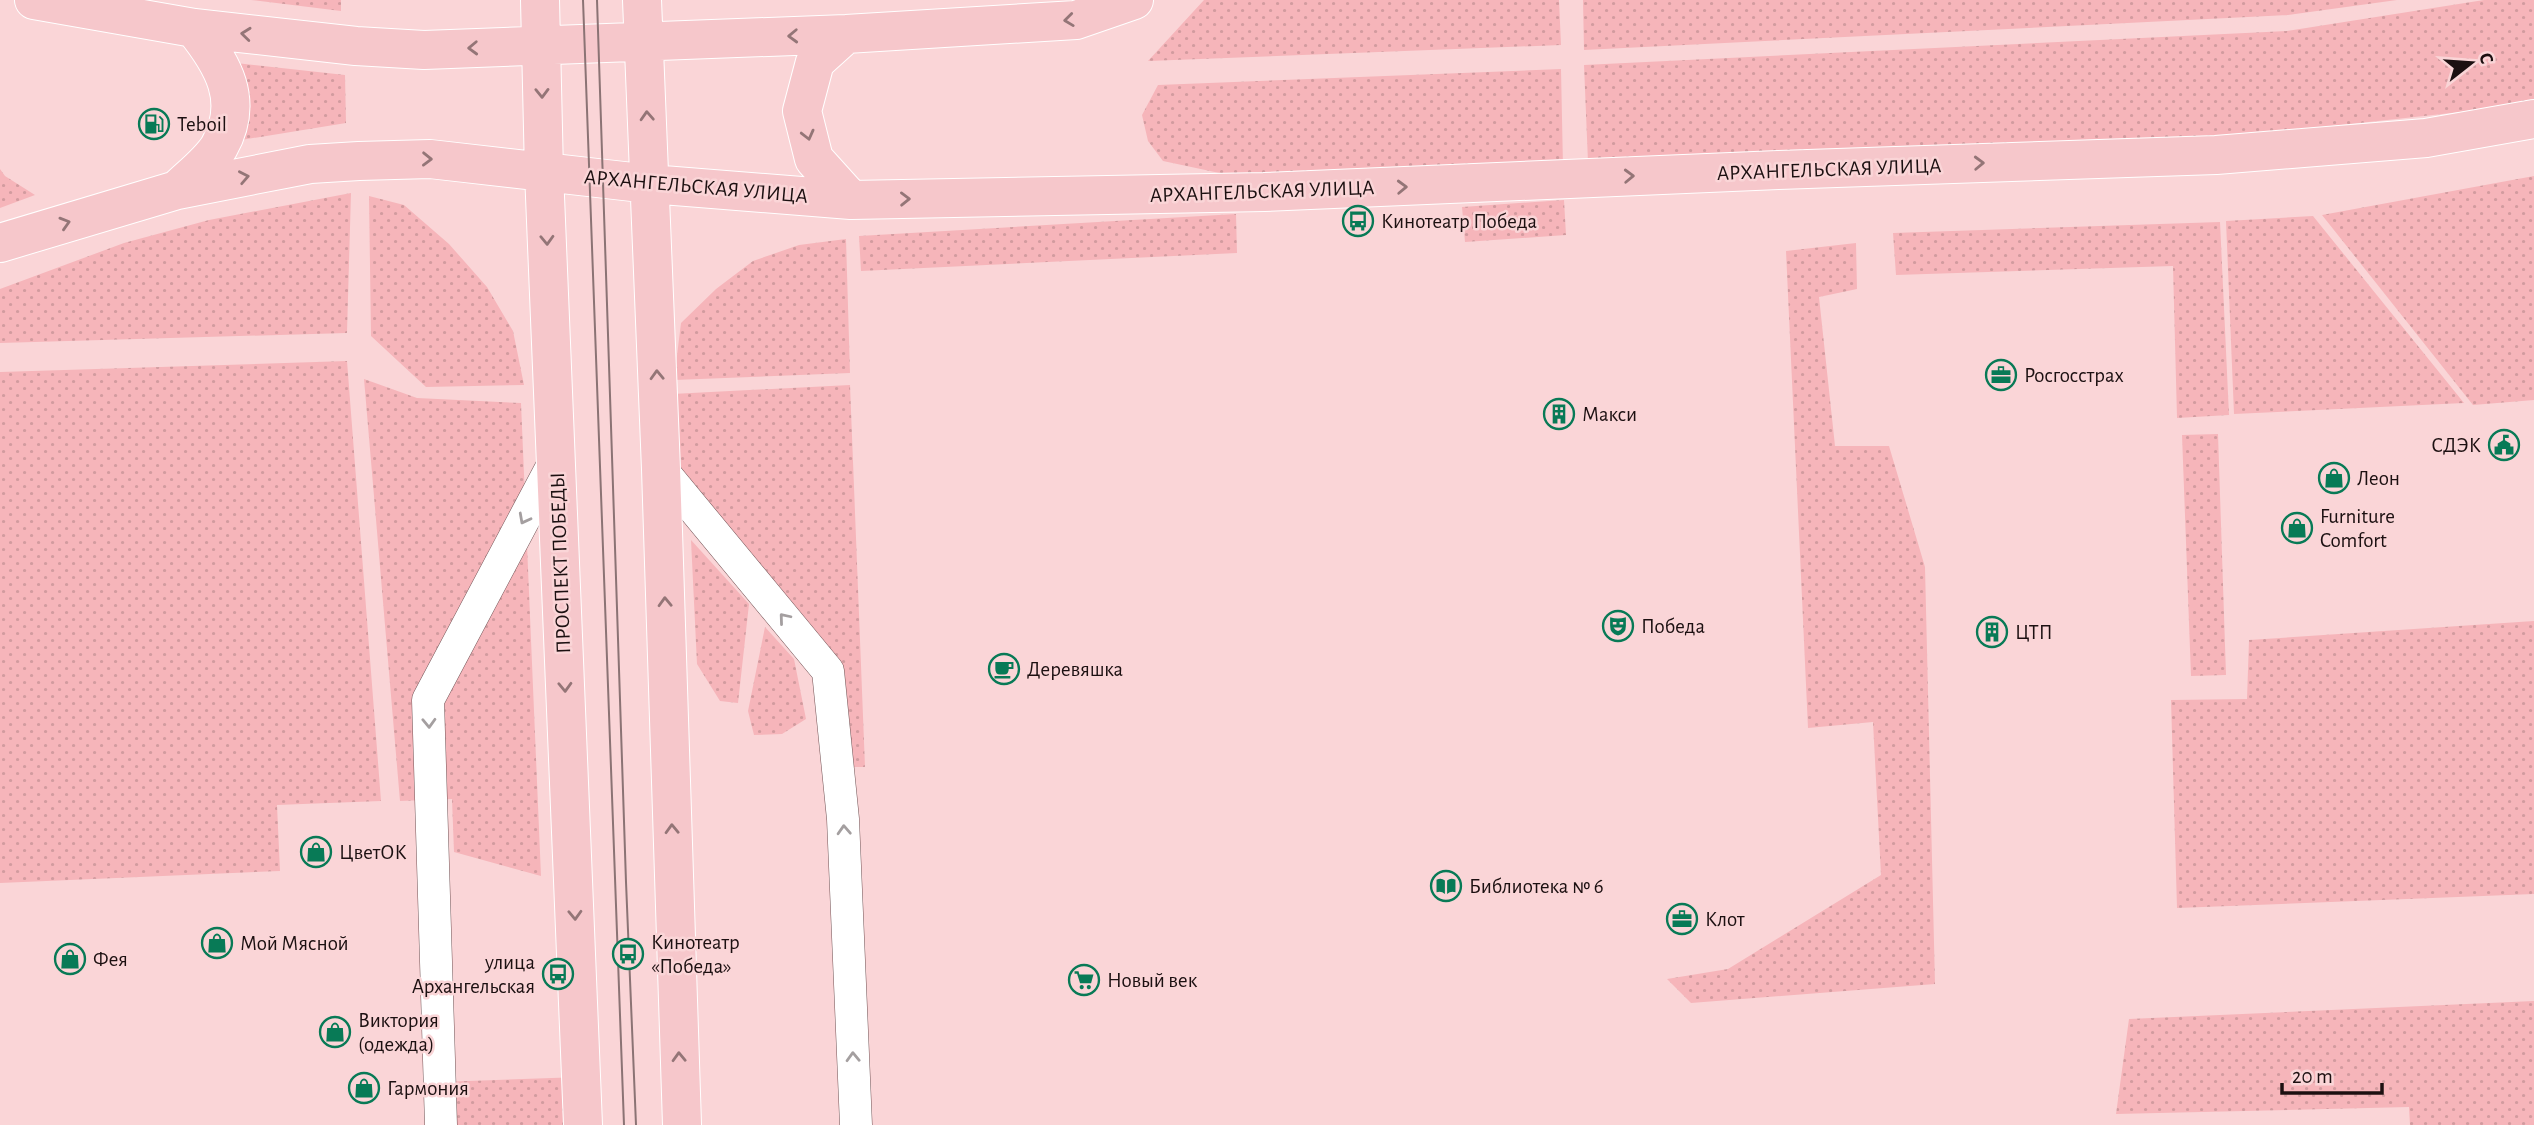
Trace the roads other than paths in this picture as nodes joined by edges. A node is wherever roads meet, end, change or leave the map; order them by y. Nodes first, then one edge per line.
1 (34, 0) edge
2 (540, 0) edge
3 (642, 0) edge
4 (1134, 0) edge
5 (194, 28) junction
6 (846, 34) junction
7 (644, 42) junction
8 (541, 46) junction
9 (2534, 119) edge
10 (544, 172) junction
11 (650, 184) junction
12 (177, 190) junction
13 (851, 200) junction
14 (0, 243) edge
15 (556, 459) junction
16 (661, 469) junction
17 (441, 1125) edge
18 (583, 1125) edge
19 (682, 1125) edge
20 (856, 1125) edge

1 - 5 main road
2 - 8 main road, ПРОСПЕКТ ПОБЕДЫ
3 - 7 main road
4 -> 6 main road
8 -> 5 main road
5 - 12 main road
6 -> 7 main road
6 -> 13 main road
7 - 8 main road
11 -> 7 main road
8 -> 10 main road, ПРОСПЕКТ ПОБЕДЫ
13 -> 9 main road, АРХАНГЕЛЬСКАЯ УЛИЦА
10 - 11 main road, АРХАНГЕЛЬСКАЯ УЛИЦА
12 -> 10 main road, АРХАНГЕЛЬСКАЯ УЛИЦА
10 -> 15 main road, ПРОСПЕКТ ПОБЕДЫ
11 - 13 main road, АРХАНГЕЛЬСКАЯ УЛИЦА
16 -> 11 main road
14 -> 12 main road, АРХАНГЕЛЬСКАЯ УЛИЦА
15 -> 17 street
15 -> 18 main road, ПРОСПЕКТ ПОБЕДЫ
19 -> 16 main road
20 -> 16 street

